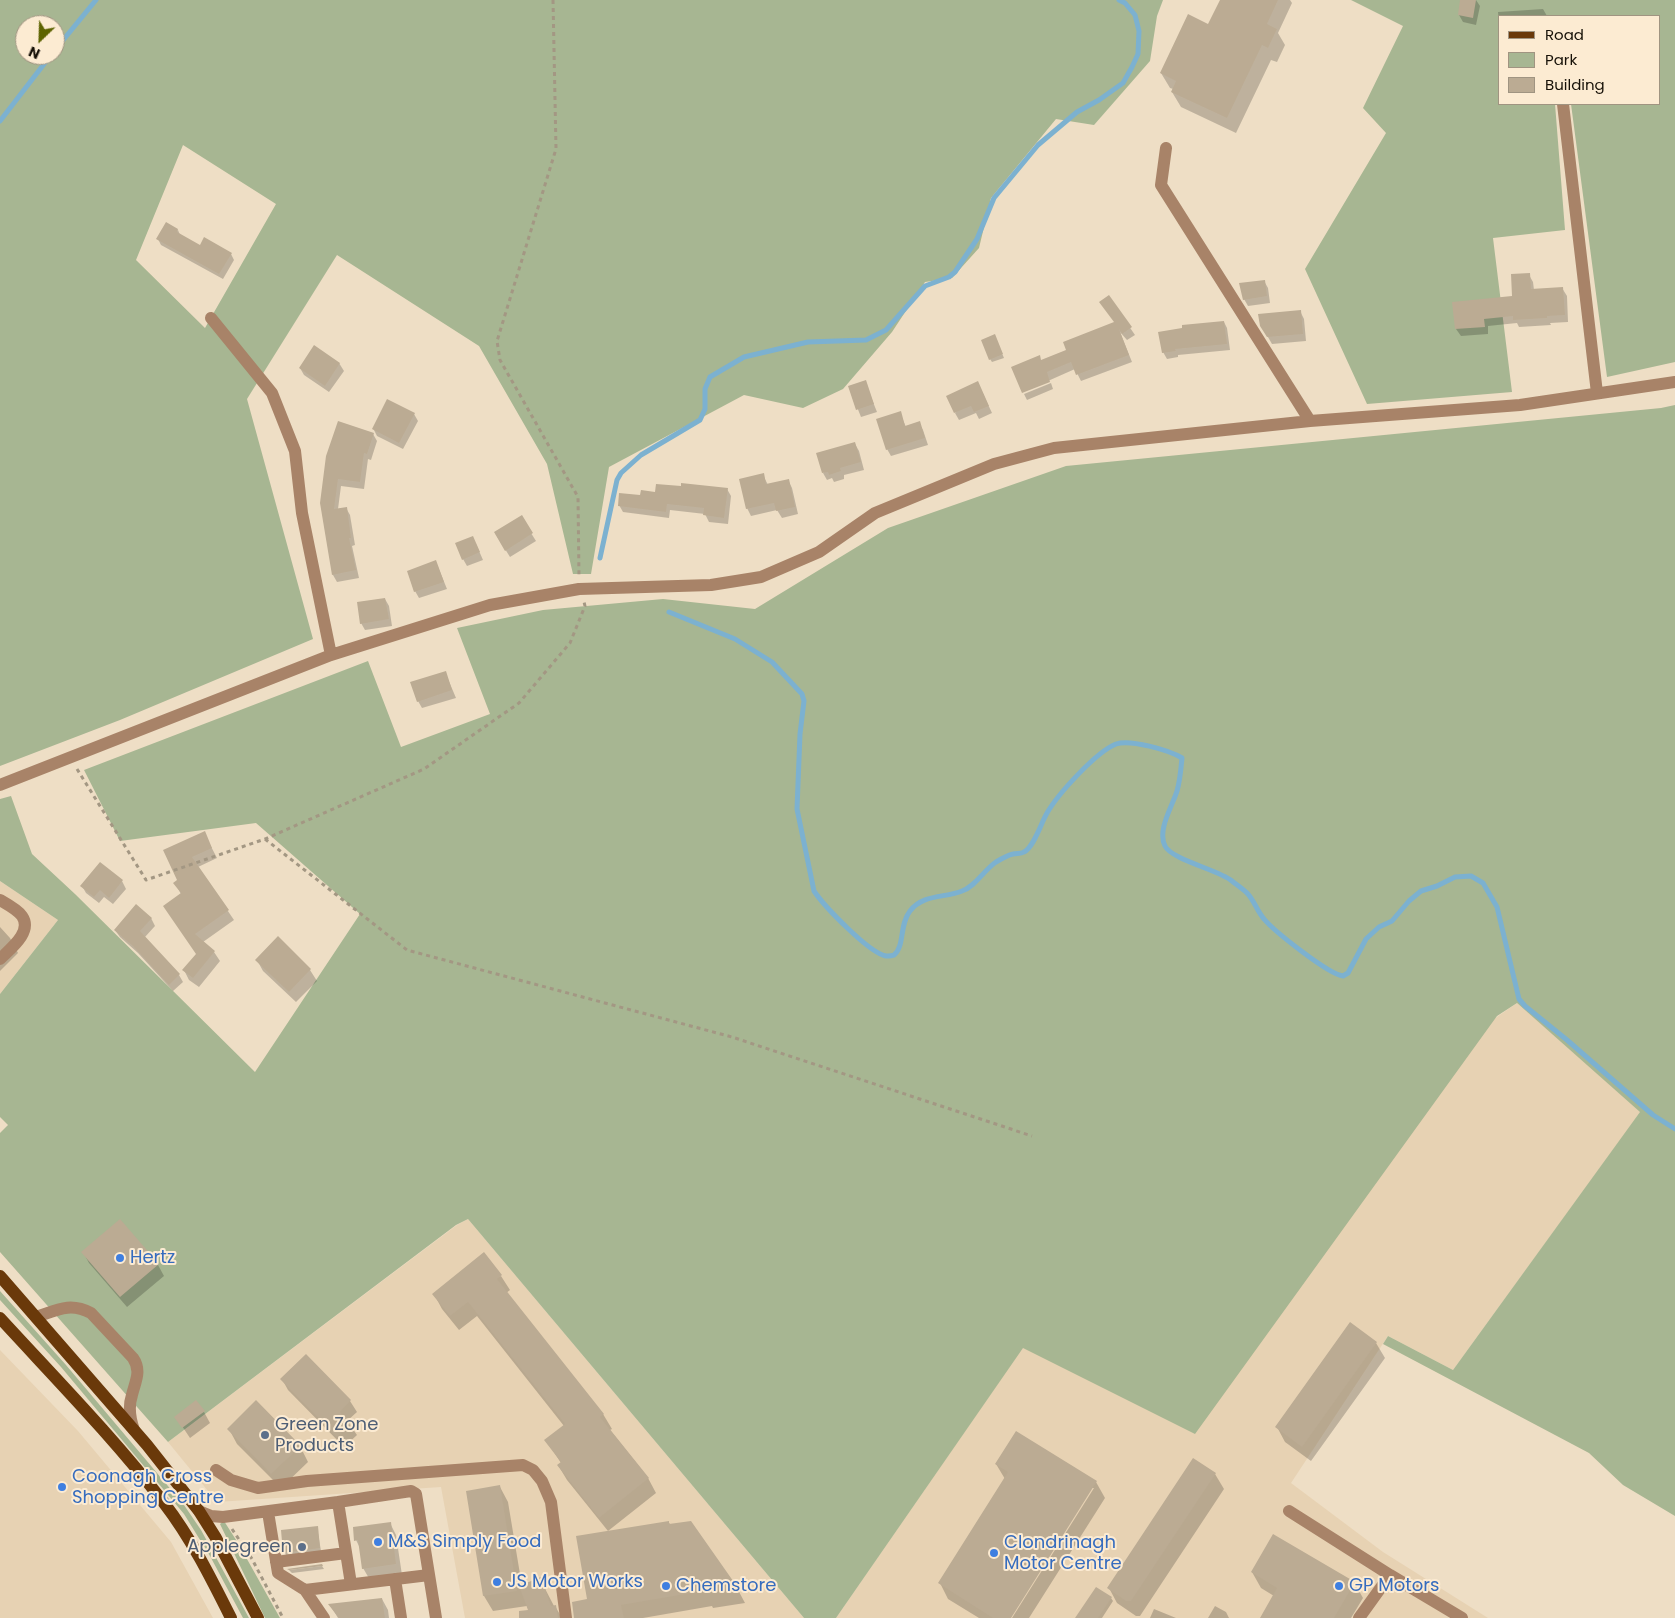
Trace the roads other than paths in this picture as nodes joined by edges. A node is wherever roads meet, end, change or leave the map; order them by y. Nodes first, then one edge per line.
1 (1563, 105) edge
2 (1166, 148) dead end
3 (211, 318) dead end
4 (1675, 382) edge
5 (1597, 393) junction
6 (1310, 421) junction
7 (331, 655) junction
8 (0, 785) edge
9 (0, 900) edge
10 (0, 959) edge
11 (0, 1276) edge
12 (36, 1317) junction
13 (0, 1318) edge
14 (134, 1430) junction
15 (216, 1470) dead end
16 (338, 1502) junction
17 (199, 1511) junction
18 (1290, 1511) dead end
19 (268, 1512) junction
20 (346, 1553) junction
21 (276, 1562) junction
22 (429, 1575) junction
23 (1390, 1575) junction
24 (395, 1579) junction
25 (351, 1584) junction
26 (305, 1590) junction
27 (231, 1618) edge
28 (258, 1618) edge
29 (324, 1618) edge
30 (401, 1618) edge
31 (436, 1618) edge
32 (566, 1618) edge
33 (1359, 1618) edge
34 (1462, 1618) edge

1 - 5 street
2 - 6 street
3 - 7 street
4 - 5 street
5 - 6 street
6 - 7 street
7 - 8 street
9 - 10 street
11 - 12 main road
12 - 14 main road
12 - 14 street
13 - 27 main road
14 - 17 main road
15 - 32 street
16 - 19 street
16 - 20 street
16 - 22 street
17 - 19 street
17 - 28 main road
18 - 23 street
19 - 21 street
20 - 21 street
20 - 25 street
21 - 26 street
22 - 24 street
22 - 31 street
23 - 33 street
23 - 34 street
24 - 25 street
24 - 30 street
25 - 26 street
26 - 29 street

